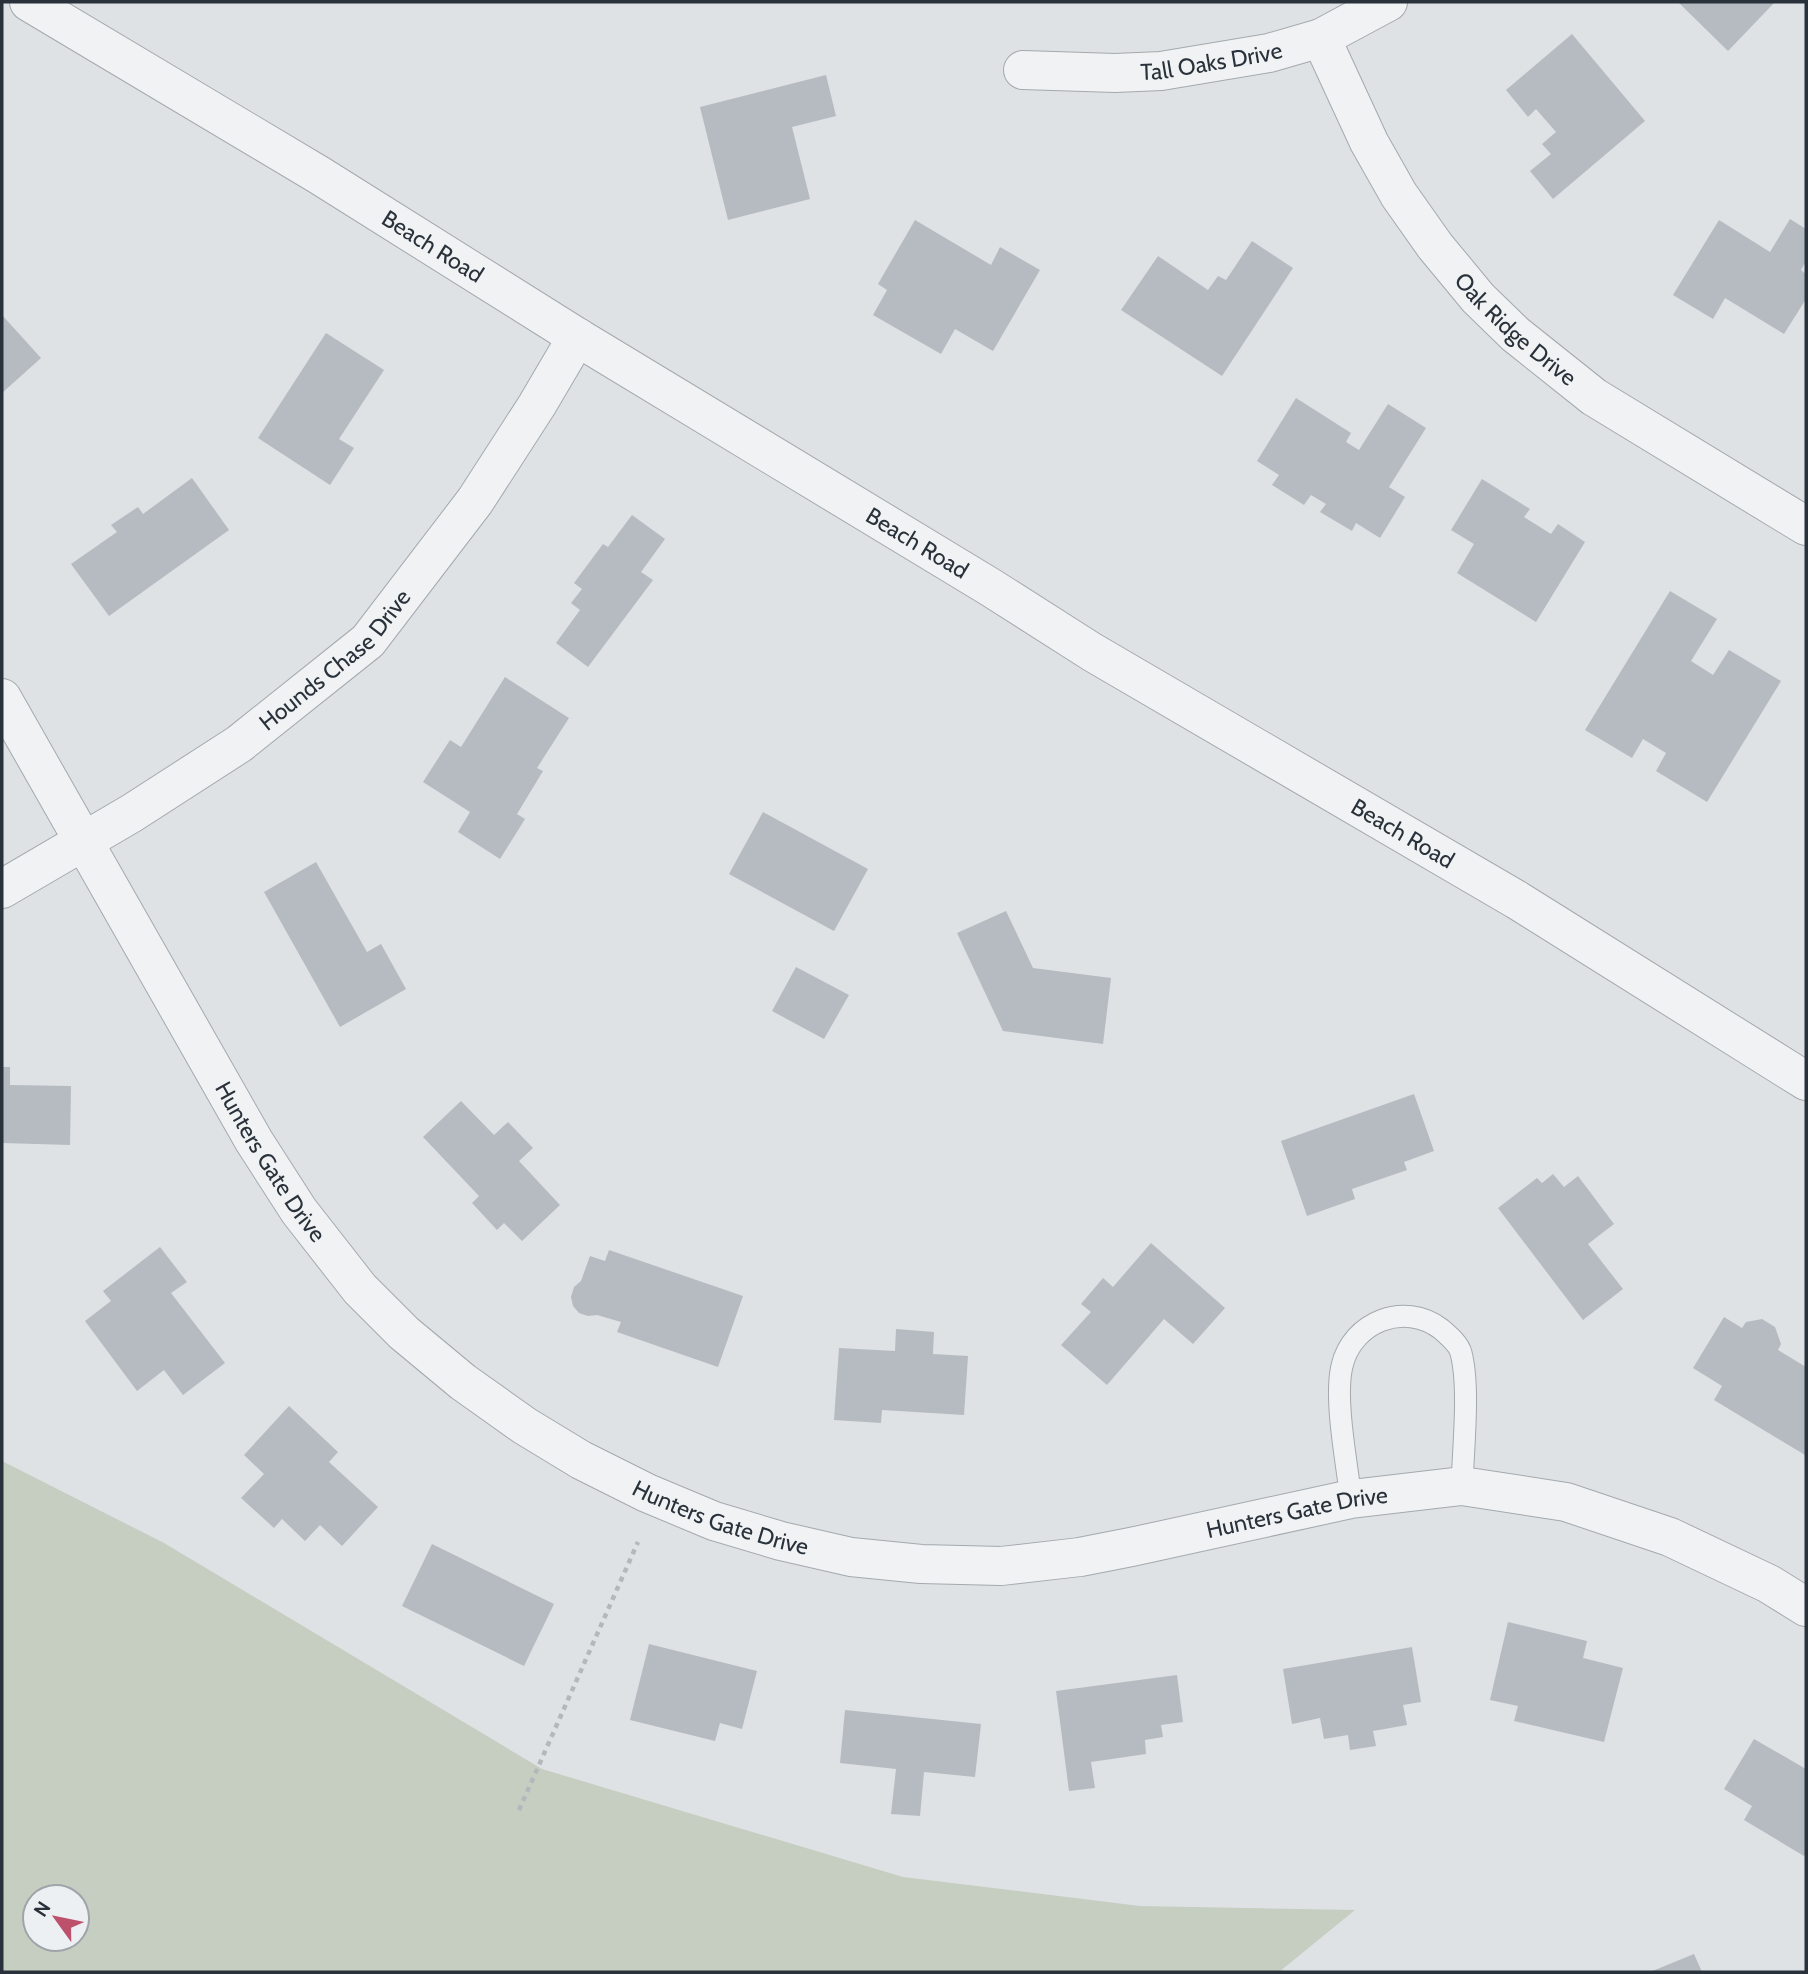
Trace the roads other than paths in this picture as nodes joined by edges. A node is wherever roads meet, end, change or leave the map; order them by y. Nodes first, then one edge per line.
1 (29, 2) edge
2 (1388, 2) edge
3 (1321, 38) junction
4 (1023, 70) dead end
5 (577, 337) junction
6 (1806, 526) edge
7 (2, 698) edge
8 (83, 840) junction
9 (2, 889) edge
10 (1806, 1081) edge
11 (1462, 1486) junction
12 (1351, 1499) junction
13 (1806, 1607) edge

1 - 5 street, Beach Road
2 - 3 street, Tall Oaks Drive
3 - 4 street, Tall Oaks Drive
3 - 6 street, Oak Ridge Drive
5 - 8 street, Hounds Chase Drive
5 - 10 street, Beach Road
7 - 8 street, Hunters Gate Drive
8 - 9 street, Hounds Chase Drive
8 - 12 street, Hunters Gate Drive
11 - 12 street, Hunters Gate Drive
11 - 12 lane
11 - 13 street, Hunters Gate Drive

